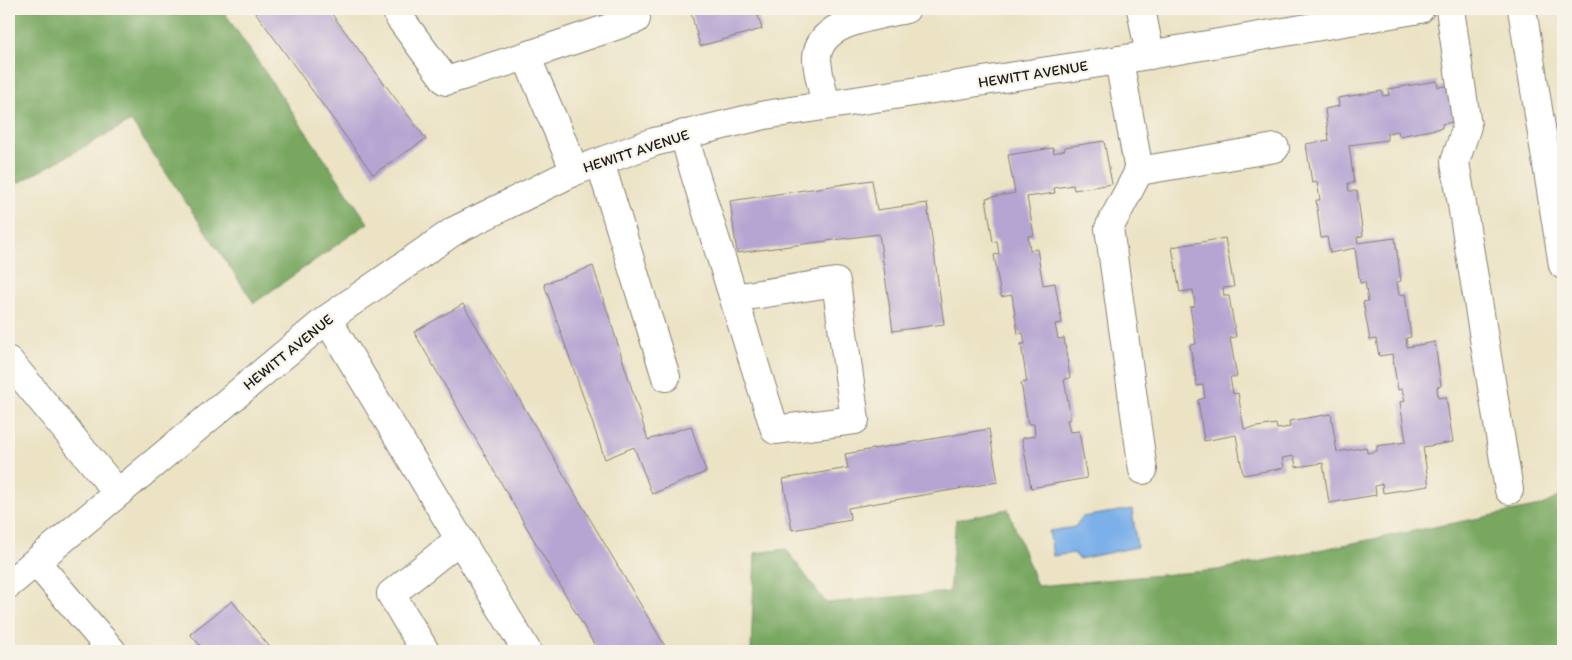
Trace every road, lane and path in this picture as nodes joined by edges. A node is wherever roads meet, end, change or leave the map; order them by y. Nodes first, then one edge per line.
1 (396, 9) edge
2 (633, 9) edge
3 (906, 9) edge
4 (1141, 9) edge
5 (1420, 9) edge
6 (1450, 9) edge
7 (1522, 9) edge
8 (1150, 55) junction
9 (526, 56) junction
10 (1119, 60) junction
11 (826, 106) junction
12 (684, 134) junction
13 (1275, 148) dead end
14 (587, 166) junction
15 (1139, 171) junction
16 (1563, 265) edge
17 (734, 298) junction
18 (328, 319) junction
19 (9, 361) edge
20 (666, 378) dead end
21 (1143, 470) dead end
22 (1509, 490) dead end
23 (118, 493) junction
24 (460, 539) junction
25 (36, 562) junction
26 (9, 584) edge
27 (112, 651) edge
28 (425, 651) edge
29 (527, 651) edge

1 - 9 street
2 - 9 street
3 - 11 street
4 - 8 street
5 - 8 street, HEWITT AVENUE
6 - 22 street
7 - 16 street
8 - 10 street, HEWITT AVENUE
9 - 14 street
10 - 11 street, HEWITT AVENUE
10 - 15 street
11 - 12 street, HEWITT AVENUE
12 - 14 street, HEWITT AVENUE
12 - 17 street
13 - 15 street
14 - 18 street, HEWITT AVENUE
14 - 20 street
15 - 21 street
17 - 17 street
18 - 23 street, HEWITT AVENUE
18 - 24 street
19 - 23 street
23 - 25 street, HEWITT AVENUE
24 - 28 street
24 - 29 street
25 - 26 street, HEWITT AVENUE
25 - 27 street

